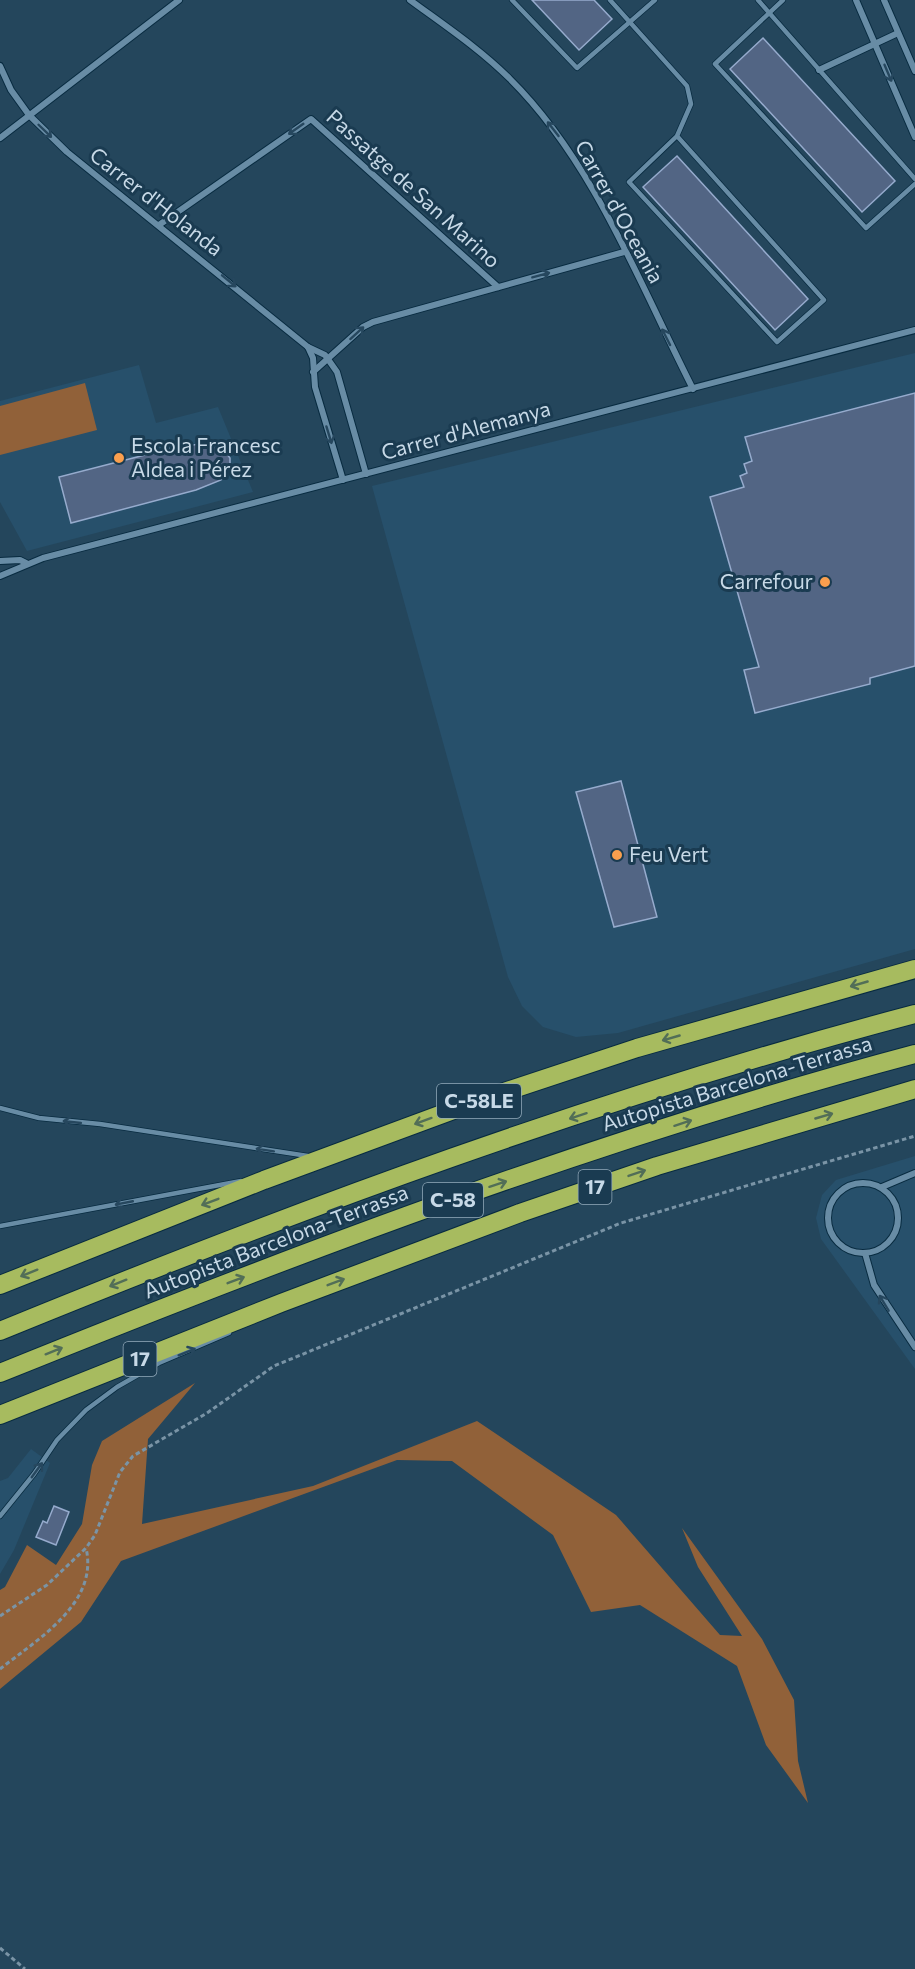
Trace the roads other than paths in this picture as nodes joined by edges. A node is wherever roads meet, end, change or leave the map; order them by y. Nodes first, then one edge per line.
1 (179, 0) edge
2 (410, 0) edge
3 (512, 0) edge
4 (610, 0) edge
5 (655, 0) edge
6 (758, 0) edge
7 (783, 0) edge
8 (856, 0) edge
9 (884, 0) edge
10 (769, 13) junction
11 (630, 22) junction
12 (898, 33) junction
13 (876, 46) junction
14 (0, 66) edge
15 (819, 70) junction
16 (915, 71) edge
17 (29, 115) junction
18 (676, 136) junction
19 (915, 137) edge
20 (0, 138) edge
21 (915, 179) edge
22 (915, 184) edge
23 (159, 225) junction
24 (624, 252) junction
25 (498, 287) junction
26 (915, 330) edge
27 (308, 347) junction
28 (329, 360) junction
29 (313, 372) junction
30 (693, 389) junction
31 (366, 474) junction
32 (343, 480) junction
33 (0, 561) edge
34 (26, 563) junction
35 (0, 576) edge
36 (915, 969) edge
37 (915, 1014) edge
38 (915, 1054) edge
39 (915, 1089) edge
40 (0, 1108) edge
41 (323, 1157) junction
42 (915, 1173) edge
43 (264, 1180) junction
44 (882, 1187) junction
45 (0, 1226) edge
46 (866, 1253) junction
47 (0, 1285) edge
48 (281, 1303) junction
49 (0, 1331) edge
50 (915, 1347) edge
51 (0, 1373) edge
52 (0, 1415) edge
53 (0, 1516) edge

1 - 17 street
24 -> 2 street, Carrer d'Oceania
3 - 11 lane
4 - 11 lane
5 - 11 lane
6 - 10 lane
7 - 10 lane
8 - 13 street
9 - 12 street
10 - 15 lane
10 - 22 lane
11 - 18 lane
12 - 13 street
12 - 16 street
13 - 15 street
13 -> 19 street
14 - 17 street, Carrer d'Holanda
15 - 21 lane
17 - 20 street
17 -> 23 street, Carrer d'Holanda
18 - 18 lane
25 -> 23 street, Passatge de San Marino
23 -> 27 street, Carrer d'Holanda
25 -> 24 street
30 -> 24 street, Carrer d'Oceania
28 -> 25 street
26 - 30 street, Carrer d'Alemanya
27 - 28 street, Carrer d'Holanda
27 - 29 street
28 - 29 street
28 - 31 street
29 -> 32 street
30 - 31 street, Carrer d'Alemanya
31 - 32 street, Carrer d'Alemanya
32 - 34 street, Carrer d'Alemanya
33 - 34 street, Carrer d'Alemanya
34 - 35 street, Carrer d'Alemanya
36 -> 41 highway, C-58LE
37 -> 49 highway, Autopista Barcelona-Terrassa / C-58
51 -> 38 highway, Autopista Barcelona-Terrassa / C-58
48 -> 39 highway, 17
41 -> 40 lane
41 - 43 highway, C-58LE
42 - 44 street
43 -> 45 lane
43 -> 47 highway, C-58LE
44 - 46 street
44 - 46 street
50 -> 46 street
48 - 52 highway, 17
53 -> 48 lane

